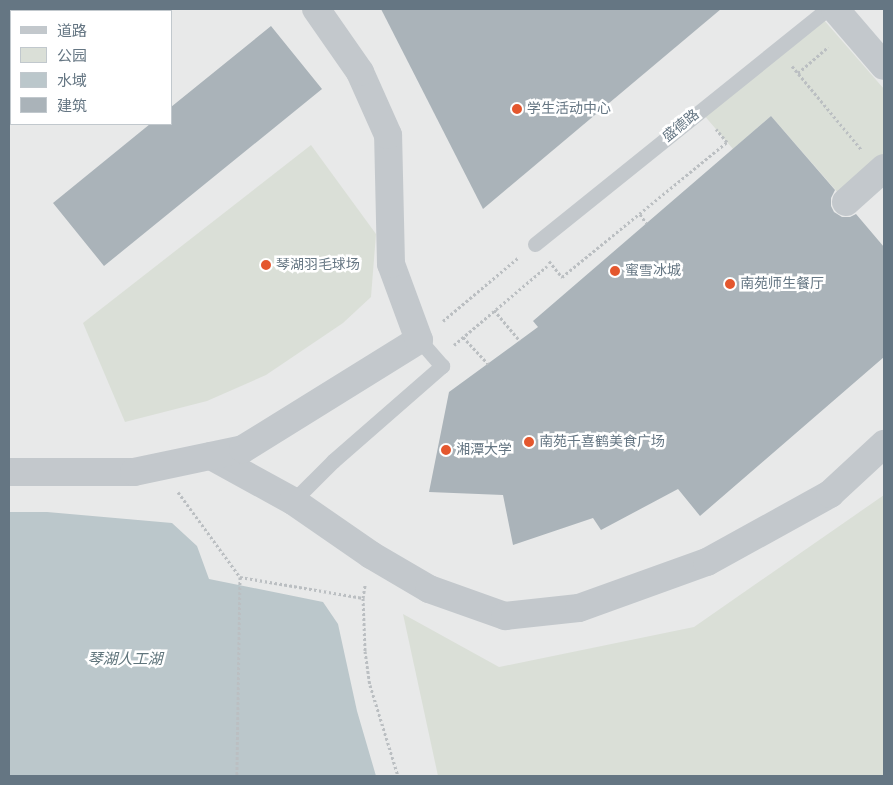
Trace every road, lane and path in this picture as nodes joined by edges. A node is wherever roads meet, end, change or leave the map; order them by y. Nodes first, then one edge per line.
1 (316, 9) edge
2 (827, 9) edge
3 (835, 9) edge
4 (832, 44) dead end
5 (790, 63) dead end
6 (884, 66) edge
7 (798, 73) junction
8 (713, 126) dead end
9 (882, 170) edge
10 (846, 202) dead end
11 (640, 214) junction
12 (646, 223) dead end
13 (535, 244) junction
14 (550, 263) junction
15 (494, 310) junction
16 (464, 337) junction
17 (520, 341) dead end
18 (428, 350) junction
19 (488, 364) dead end
20 (884, 444) edge
21 (211, 456) junction
22 (154, 468) junction
23 (9, 472) edge
24 (293, 501) junction
25 (240, 577) junction
26 (238, 776) edge
27 (398, 776) edge

1 - 18 street
2 - 13 lane, 盛德路
3 - 6 street
4 - 7 path
5 - 7 path
7 - 9 path
8 - 11 path
9 - 10 street
11 - 12 path
11 - 14 path
13 - 14 path
13 - 18 path
14 - 15 path
15 - 16 path
15 - 17 path
16 - 18 path
16 - 19 path
18 - 21 street
18 - 24 lane
20 - 24 street
21 - 22 street
21 - 24 street
22 - 23 street
22 - 25 path
25 - 26 path
25 - 27 path

